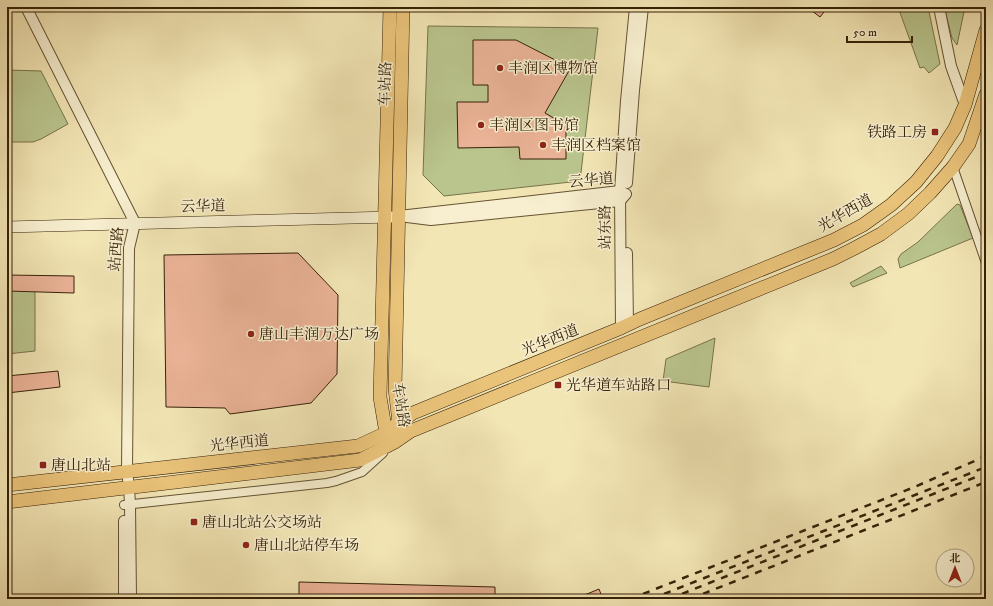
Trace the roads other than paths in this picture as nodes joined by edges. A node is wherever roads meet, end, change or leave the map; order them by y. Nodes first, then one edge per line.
1 (26, 7) edge
2 (390, 7) edge
3 (403, 7) edge
4 (635, 7) edge
5 (642, 7) edge
6 (938, 7) edge
7 (986, 30) edge
8 (986, 94) edge
9 (965, 105) junction
10 (953, 167) junction
11 (622, 196) junction
12 (399, 216) junction
13 (384, 217) junction
14 (135, 223) junction
15 (7, 227) edge
16 (986, 262) edge
17 (629, 324) junction
18 (651, 332) junction
19 (399, 422) junction
20 (386, 432) junction
21 (395, 442) junction
22 (127, 471) junction
23 (7, 485) edge
24 (126, 487) junction
25 (7, 502) edge
26 (127, 504) junction
27 (124, 599) edge
28 (131, 599) edge

1 - 14 street, 站西路
2 - 13 main road, 车站路
3 - 12 main road, 车站路
4 - 11 street, 站东路
5 - 11 street, 站东路
6 - 9 street
7 - 9 main road, 光华西道
8 - 10 main road, 光华西道
9 - 17 main road, 光华西道
10 - 16 street
10 - 18 main road, 光华西道
11 - 12 street, 云华道
11 - 17 street, 站东路
12 - 13 main road, 云华道
12 - 19 main road, 车站路
13 - 14 main road, 云华道
13 - 20 main road, 车站路
14 - 15 main road, 云华道
14 - 22 street, 站西路
17 - 18 main road
17 - 19 main road, 光华西道
18 - 21 main road, 光华西道
19 - 20 main road, 光华西道
19 - 21 main road, 车站路
20 - 21 main road, 车站路
20 - 22 main road, 光华西道
21 - 24 main road, 光华西道
21 - 26 street
22 - 23 main road, 光华西道
22 - 24 street, 站西路
24 - 25 main road, 光华西道
24 - 26 street, 站西路
26 - 27 street, 站西路
26 - 28 street, 站西路

